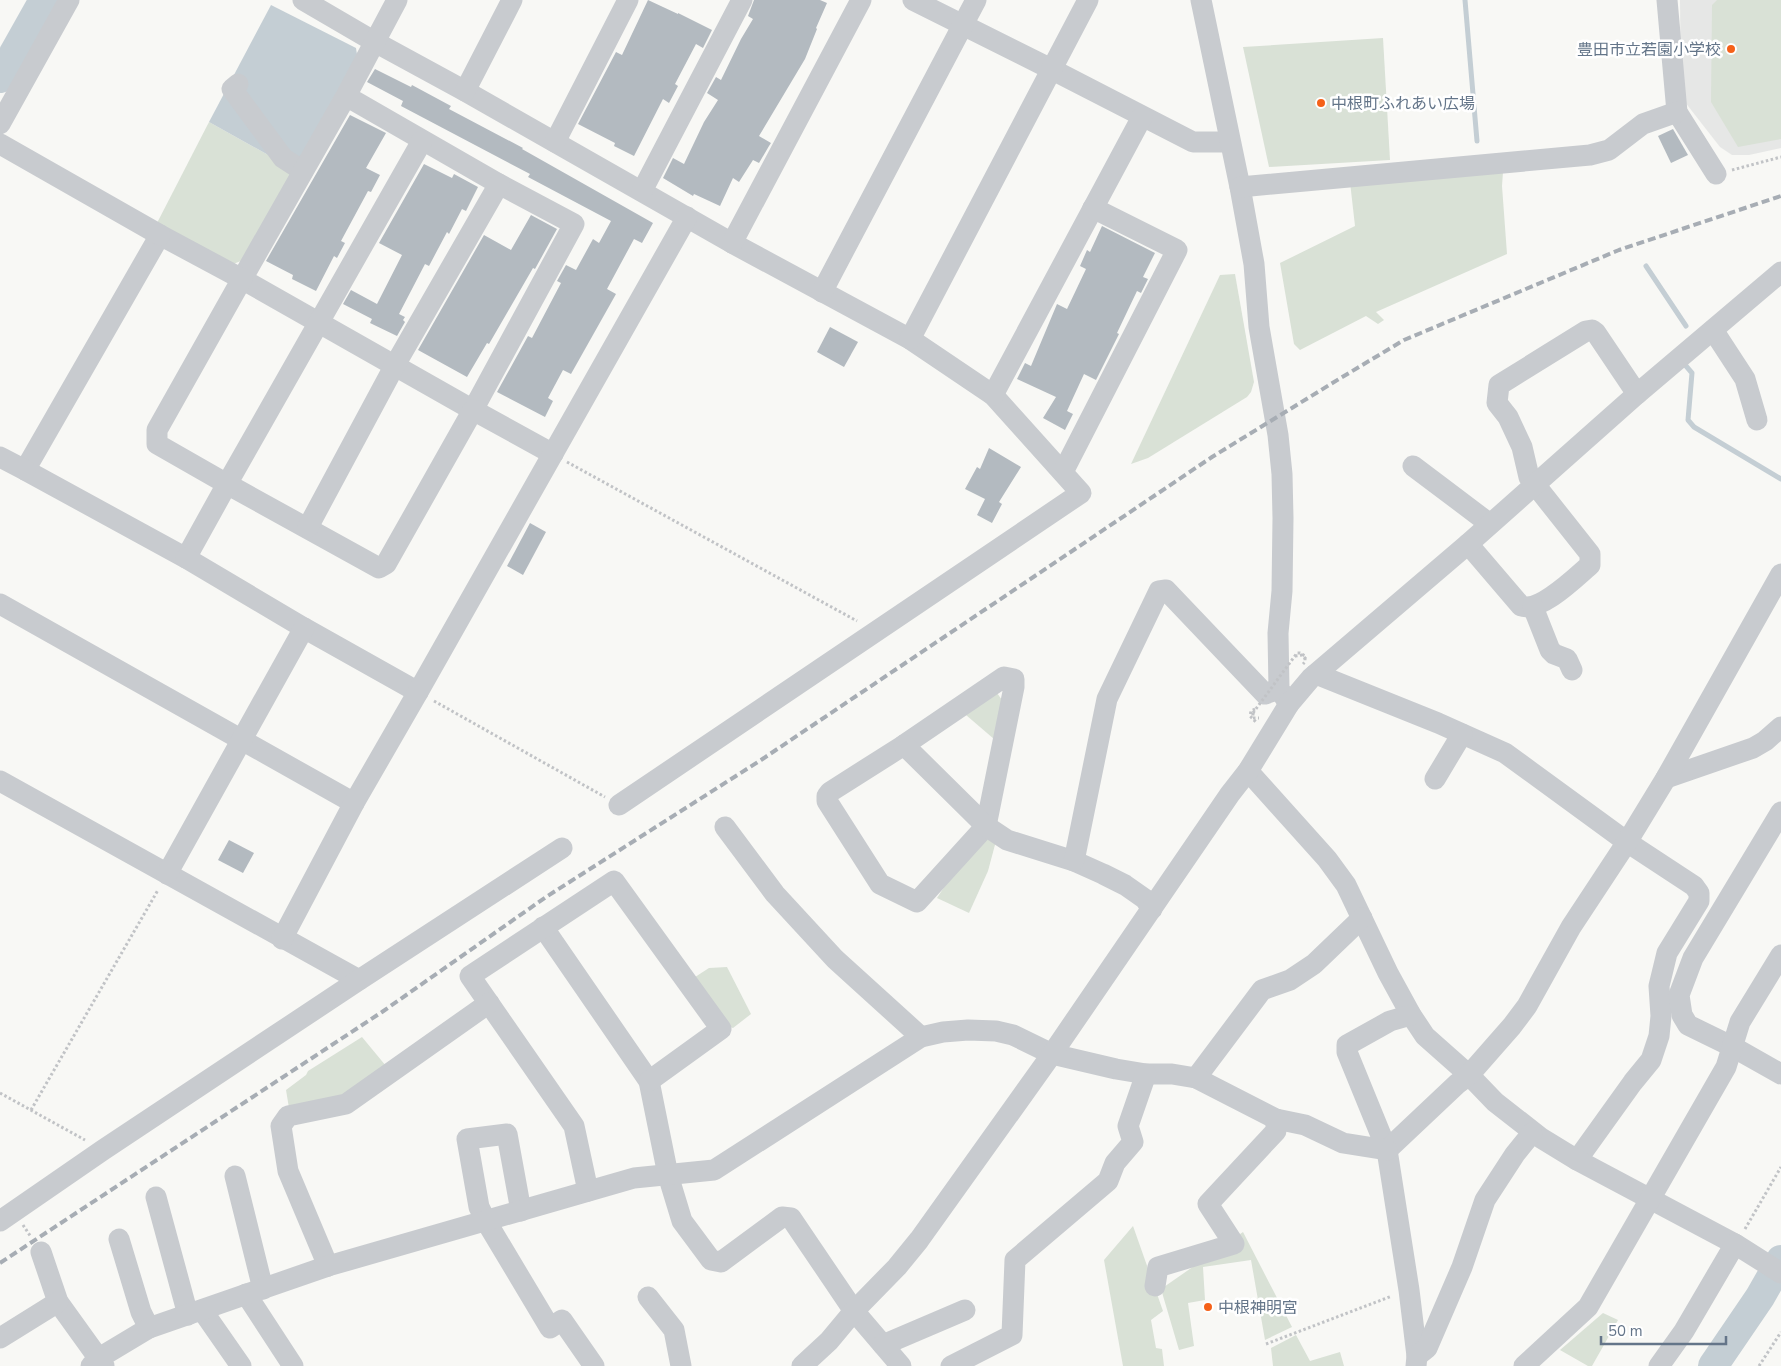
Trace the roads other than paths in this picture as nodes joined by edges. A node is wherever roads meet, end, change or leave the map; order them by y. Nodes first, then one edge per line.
1 (69, 0) edge
2 (397, 0) edge
3 (512, 0) edge
4 (628, 0) edge
5 (742, 0) edge
6 (861, 0) edge
7 (913, 0) edge
8 (976, 0) edge
9 (1088, 0) edge
10 (1201, 0) edge
11 (1667, 0) edge
12 (307, 1) edge
13 (962, 25) junction
14 (375, 42) junction
15 (1051, 69) junction
16 (238, 84) dead end
17 (465, 91) junction
18 (346, 96) junction
19 (1677, 112) junction
20 (1142, 117) junction
21 (0, 124) edge
22 (422, 141) junction
23 (556, 142) junction
24 (1229, 142) junction
25 (0, 144) edge
26 (304, 171) junction
27 (1716, 174) road end
28 (499, 184) junction
29 (1240, 187) junction
30 (642, 191) junction
31 (1093, 208) junction
32 (687, 217) junction
33 (160, 235) junction
34 (732, 243) junction
35 (1779, 278) edge
36 (242, 279) junction
37 (822, 292) junction
38 (318, 323) junction
39 (1713, 330) junction
40 (910, 339) junction
41 (395, 365) junction
42 (1637, 394) junction
43 (993, 396) junction
44 (473, 410) junction
45 (1757, 420) dead end
46 (553, 454) junction
47 (0, 457) edge
48 (1413, 466) dead end
49 (25, 470) junction
50 (1062, 472) junction
51 (227, 484) junction
52 (1533, 485) junction
53 (1490, 524) junction
54 (308, 527) junction
55 (1468, 544) junction
56 (186, 558) junction
57 (1781, 574) edge
58 (1775, 596) edge
59 (0, 604) edge
60 (1533, 607) junction
61 (304, 628) junction
62 (1309, 669) junction
63 (1572, 670) dead end
64 (418, 692) junction
65 (1284, 696) junction
66 (1781, 727) edge
67 (1462, 734) junction
68 (241, 741) junction
69 (904, 745) junction
70 (1248, 772) junction
71 (1666, 778) junction
72 (1435, 780) dead end
73 (0, 782) edge
74 (354, 803) junction
75 (618, 805) road end
76 (1781, 812) edge
77 (986, 826) junction
78 (725, 827) dead end
79 (1627, 842) junction
80 (562, 848) dead end
81 (1074, 861) junction
82 (167, 874) junction
83 (1152, 909) junction
84 (1362, 918) junction
85 (543, 927) junction
86 (282, 939) junction
87 (1781, 955) edge
88 (359, 980) junction
89 (489, 1003) junction
90 (1411, 1015) junction
91 (921, 1037) junction
92 (1733, 1047) junction
93 (1052, 1054) junction
94 (1146, 1074) junction
95 (1781, 1074) edge
96 (1469, 1075) junction
97 (1196, 1078) junction
98 (649, 1081) junction
99 (1276, 1119) junction
100 (1532, 1132) junction
101 (1386, 1150) junction
102 (1577, 1160) junction
103 (668, 1175) junction
104 (235, 1176) dead end
105 (588, 1191) junction
106 (156, 1197) dead end
107 (1650, 1199) junction
108 (521, 1211) junction
109 (7, 1216) edge
110 (486, 1221) junction
111 (120, 1239) dead end
112 (1738, 1247) junction
113 (40, 1252) road end
114 (328, 1266) junction
115 (1781, 1273) edge
116 (1155, 1286) dead end
117 (254, 1292) junction
118 (648, 1297) dead end
119 (58, 1302) junction
120 (965, 1310) dead end
121 (854, 1311) junction
122 (195, 1312) junction
123 (150, 1328) junction
124 (0, 1338) edge
125 (883, 1345) junction
126 (1416, 1361) edge
127 (98, 1363) edge
128 (241, 1366) edge
129 (294, 1366) edge
130 (594, 1366) edge
131 (681, 1366) edge
132 (802, 1366) edge
133 (901, 1366) edge
134 (951, 1366) edge
135 (1524, 1366) edge
136 (1659, 1366) edge

1 - 21 street
2 - 14 street
3 - 17 street
4 - 23 street
5 - 30 street
6 - 34 street
7 - 13 street
8 - 13 street
9 - 15 street
10 - 24 street
11 - 19 street
12 - 14 street
13 - 15 street
13 - 37 street
14 - 17 street
14 - 18 street
15 - 20 street
15 - 40 street
16 - 26 street
17 - 23 street
18 - 22 street
18 - 26 street
19 - 27 street
19 - 29 street
20 - 24 street
20 - 31 street
22 - 28 street
22 - 38 street
23 - 30 street
24 - 29 street
25 - 33 street
26 - 36 street
28 - 41 street
28 - 44 street
29 - 65 street
30 - 32 street
31 - 43 street
31 - 50 street
32 - 34 street
32 - 46 street
33 - 36 street
33 - 49 street
34 - 37 street
35 - 39 street
36 - 38 street
36 - 51 street
37 - 40 street
38 - 41 street
38 - 51 street
39 - 42 street
39 - 45 street
40 - 43 street
41 - 44 street
41 - 54 street
42 - 52 street
42 - 52 street
43 - 50 street
44 - 46 street
44 - 54 street
46 - 64 street
47 - 49 street
48 - 53 street
49 - 56 street
50 - 75 street
51 - 54 street
51 - 56 street
52 - 53 street
52 - 60 street
53 - 55 street
55 - 60 street
55 - 62 street
56 - 61 street
57 - 58 street
58 - 71 street
59 - 68 street
60 - 63 street
61 - 64 street
61 - 68 street
62 - 65 street
62 - 67 street
64 - 74 street
65 - 70 street
65 - 81 street
66 - 71 street
67 - 72 street
67 - 79 street
68 - 74 street
68 - 82 street
69 - 77 street
69 - 77 street
69 - 77 street
70 - 83 street
70 - 84 street
71 - 79 street
73 - 82 street
74 - 86 street
76 - 92 street
77 - 81 street
78 - 91 street
79 - 96 street
79 - 102 street
80 - 88 street
81 - 83 street
82 - 86 street
83 - 93 street
84 - 90 street
84 - 97 street
85 - 89 street
85 - 98 street
85 - 98 street
86 - 88 street
87 - 92 street
88 - 109 street
89 - 105 street
89 - 114 street
90 - 96 street
90 - 101 street
91 - 93 street
91 - 103 street
92 - 95 street
92 - 107 street
93 - 94 street
93 - 121 street
94 - 97 street
94 - 134 street
96 - 100 street
96 - 101 street
97 - 99 street
98 - 103 street
99 - 101 street
99 - 116 street
100 - 102 street
100 - 126 street
101 - 126 street
102 - 107 street
103 - 105 street
103 - 121 street
104 - 117 street
105 - 108 street
106 - 122 street
107 - 112 street
107 - 135 street
108 - 110 street
108 - 110 street
110 - 114 street
110 - 130 street
111 - 123 street
112 - 115 street
112 - 136 street
113 - 119 street
114 - 117 street
117 - 122 street
117 - 129 street
118 - 131 street
119 - 124 street
119 - 127 street
120 - 125 street
121 - 125 street
121 - 132 street
122 - 123 street
122 - 128 street
123 - 127 street
125 - 133 street

